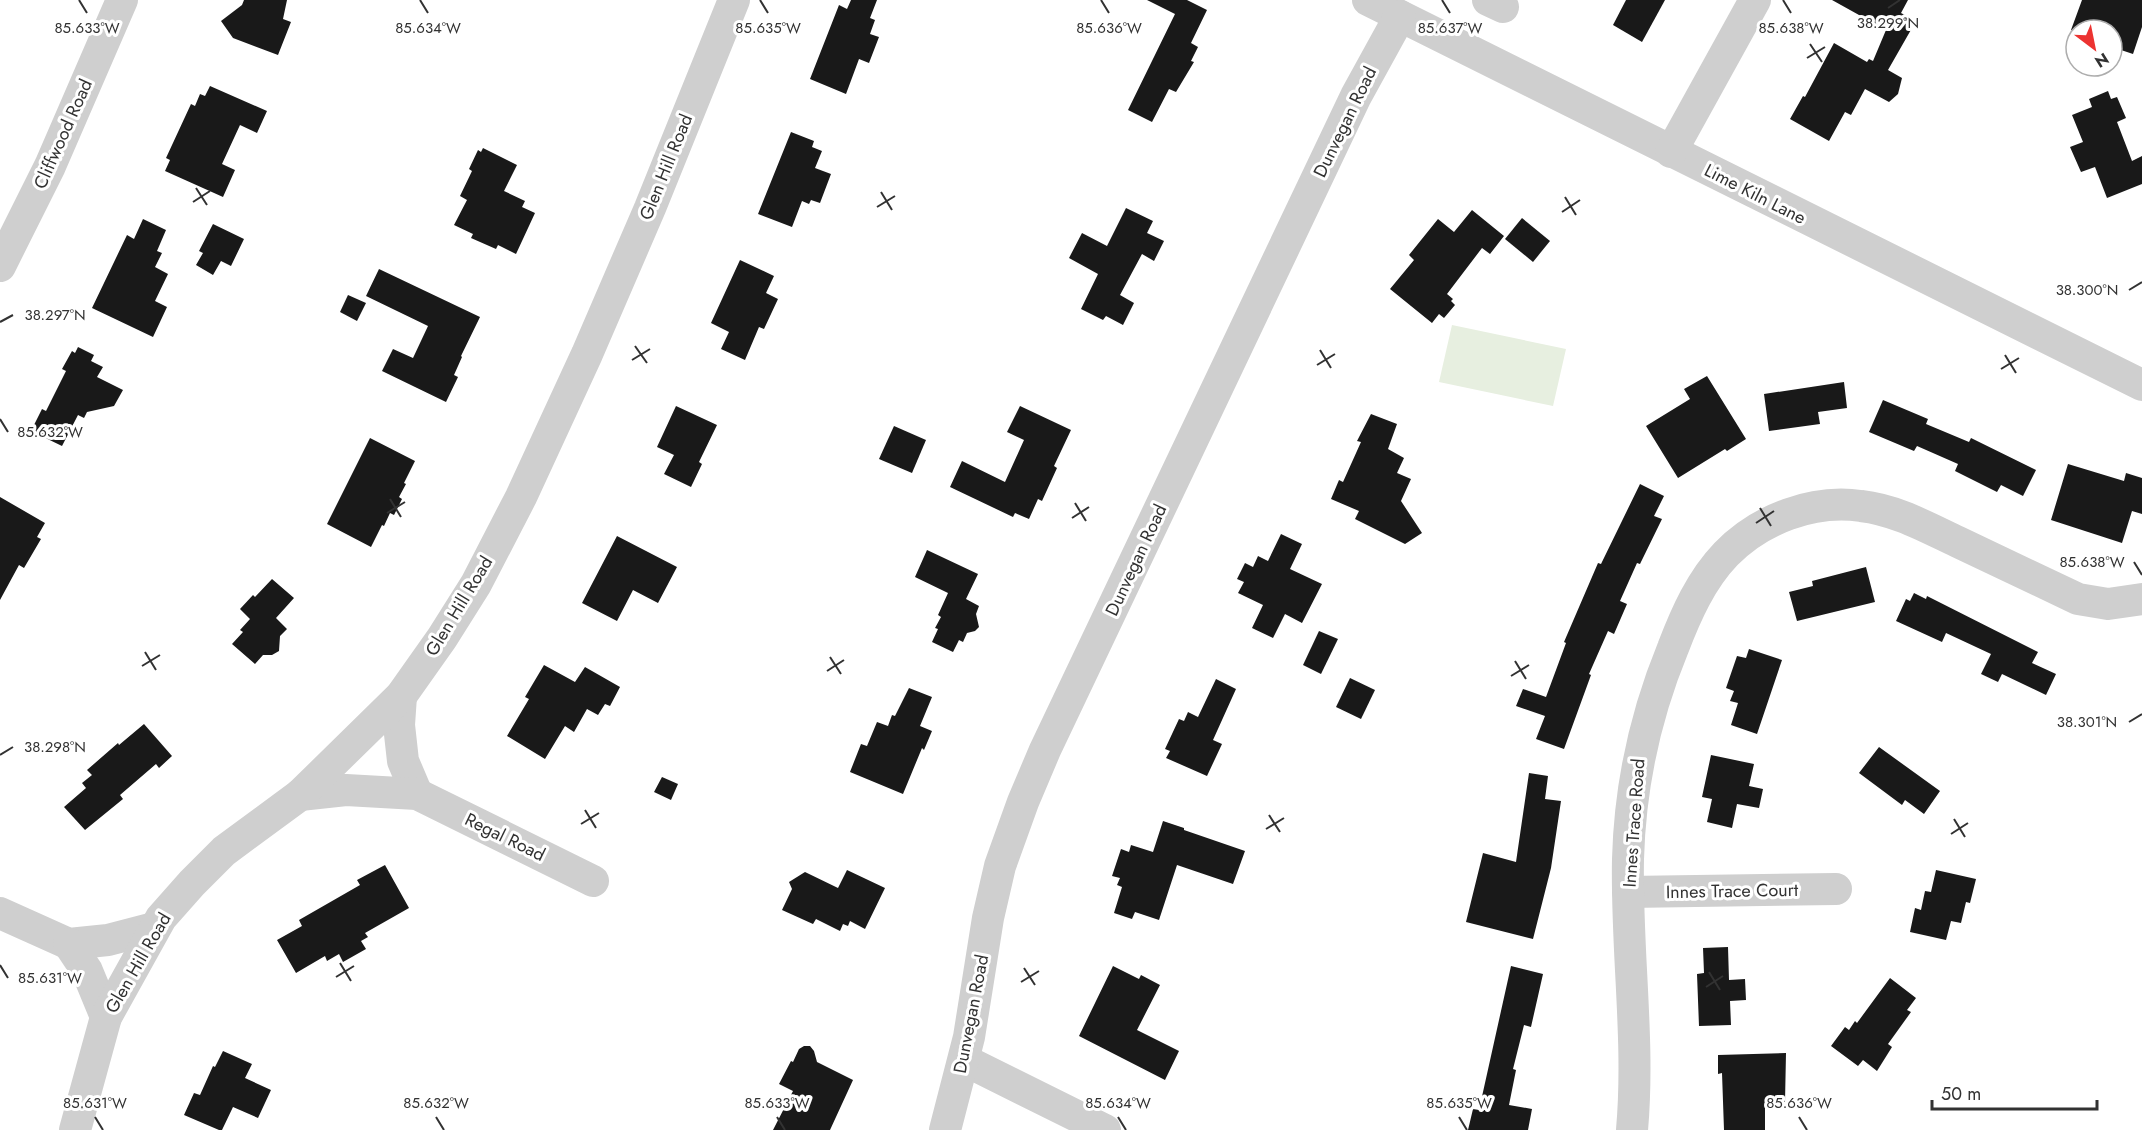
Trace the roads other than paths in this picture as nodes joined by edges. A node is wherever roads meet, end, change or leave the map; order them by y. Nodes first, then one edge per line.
1 (122, 0) edge
2 (734, 0) edge
3 (1368, 0) edge
4 (1755, 0) edge
5 (1400, 16) junction
6 (1671, 152) junction
7 (0, 266) edge
8 (2142, 385) edge
9 (2142, 599) edge
10 (401, 696) junction
11 (417, 794) junction
12 (300, 795) junction
13 (593, 881) dead end
14 (1836, 889) dead end
15 (1628, 892) junction
16 (0, 913) edge
17 (154, 928) junction
18 (69, 944) junction
19 (106, 1017) junction
20 (964, 1060) junction
21 (75, 1130) edge
22 (945, 1130) edge
23 (1105, 1130) edge
24 (1632, 1130) edge

1 - 7 street, Cliffwood Road
2 - 10 street, Glen Hill Road
3 - 5 street, Lime Kiln Lane
4 - 6 street
5 - 6 street, Lime Kiln Lane
5 - 20 street, Dunvegan Road
6 - 8 street, Lime Kiln Lane
9 - 15 street, Innes Trace Road
10 - 11 street
10 - 12 street, Glen Hill Road
11 - 12 street, Regal Road
11 - 13 street, Regal Road
12 - 17 street, Glen Hill Road
14 - 15 street, Innes Trace Court
15 - 24 street, Innes Trace Road
16 - 18 street
17 - 18 street
17 - 19 street, Glen Hill Road
18 - 19 street
19 - 21 street, Glen Hill Road
20 - 22 street, Dunvegan Road
20 - 23 street

